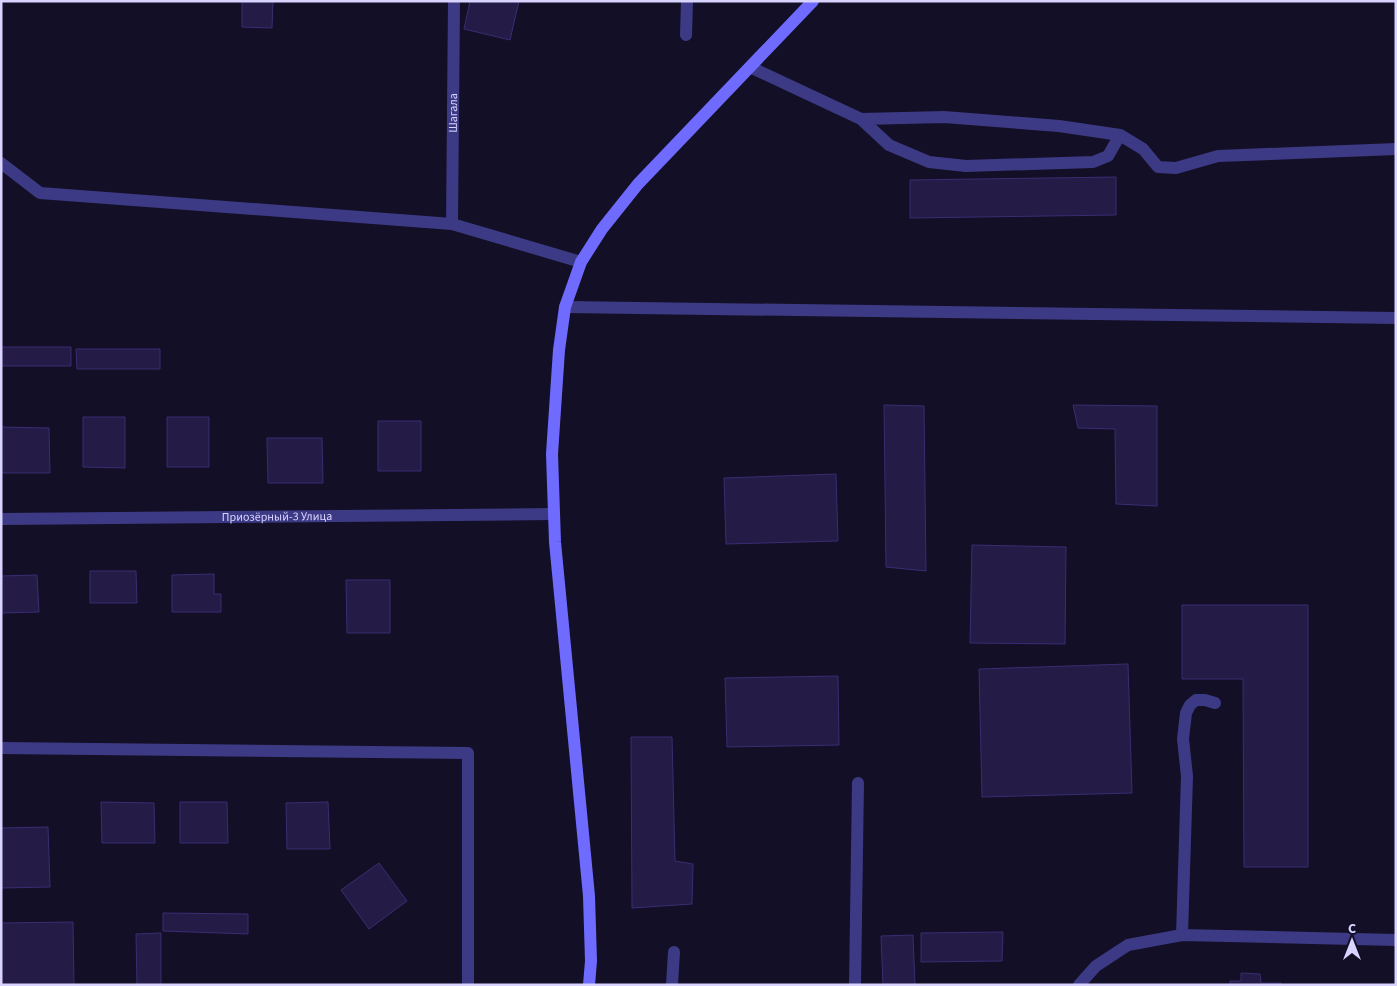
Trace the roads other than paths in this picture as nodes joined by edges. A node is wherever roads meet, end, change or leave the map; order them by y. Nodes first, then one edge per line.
1 (454, 1) edge
2 (687, 1) edge
3 (813, 1) edge
4 (686, 35) dead end
5 (750, 67) junction
6 (861, 119) junction
7 (1120, 135) junction
8 (1396, 148) edge
9 (1, 163) edge
10 (452, 224) junction
11 (581, 262) junction
12 (565, 307) junction
13 (1396, 318) edge
14 (554, 514) junction
15 (1, 519) edge
16 (1215, 703) dead end
17 (1, 748) edge
18 (858, 783) dead end
19 (1182, 935) junction
20 (1396, 940) edge
21 (674, 952) dead end
22 (468, 985) edge
23 (589, 985) edge
24 (672, 985) edge
25 (855, 985) edge
26 (1079, 985) edge

1 - 10 street, Шагала
2 - 4 street
3 - 5 street
5 - 6 street
5 - 11 street
6 - 7 street
6 - 7 street
7 - 8 street
9 - 10 street
10 - 11 street
11 - 12 street
12 - 13 street
12 - 14 street
14 - 15 street, Приозёрный-3 Улица
14 - 23 street
16 - 19 street
17 - 22 street
18 - 25 street
19 - 20 street
19 - 26 street
21 - 24 street

